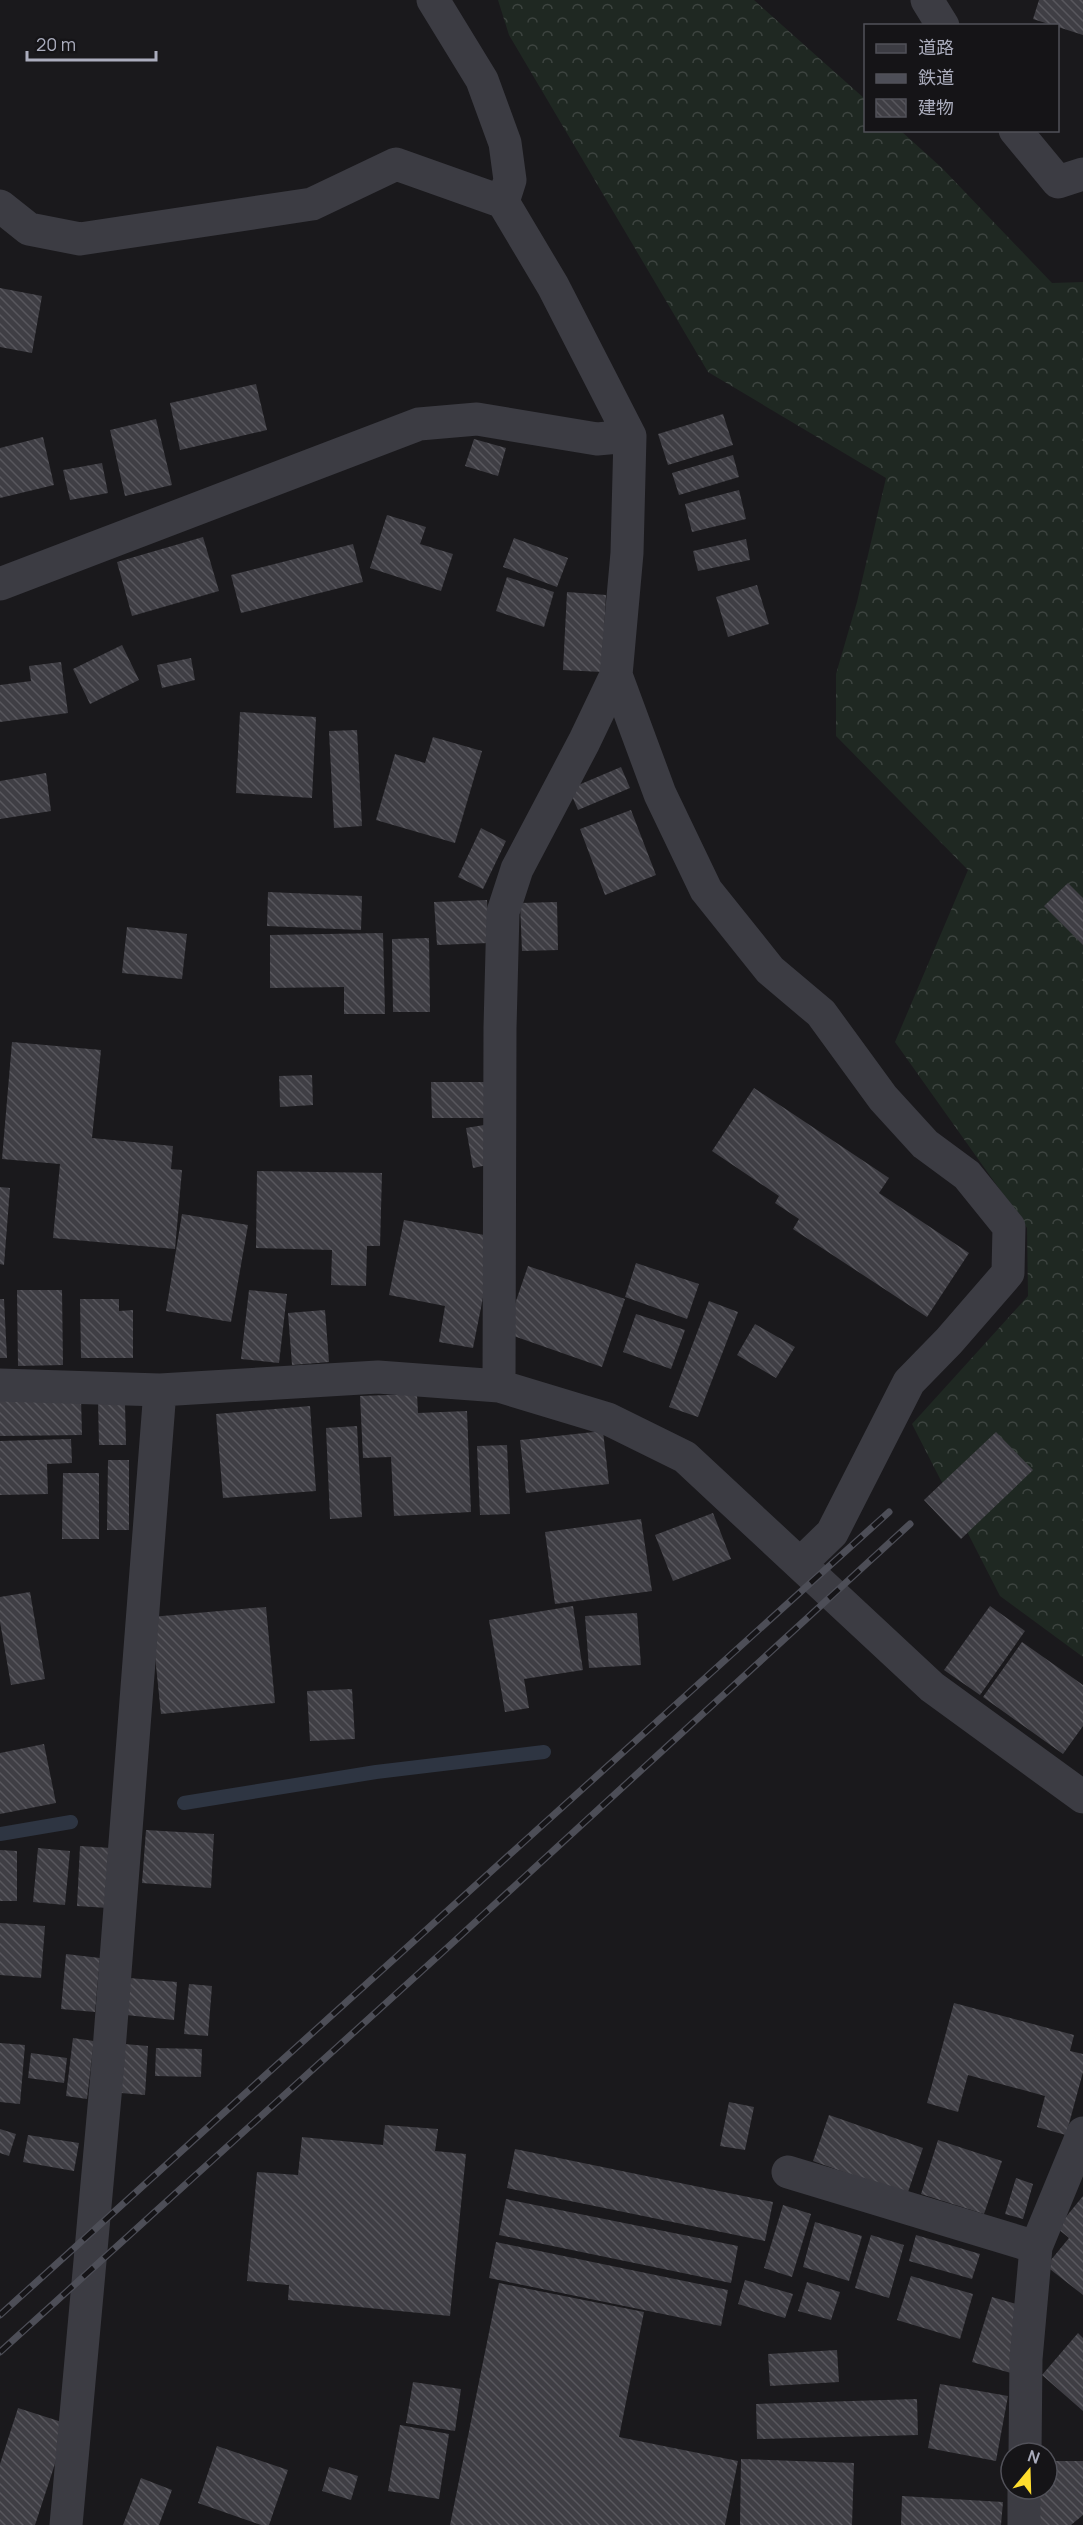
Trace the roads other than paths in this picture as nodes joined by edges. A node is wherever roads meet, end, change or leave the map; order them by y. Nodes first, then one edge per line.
1 (433, 0) edge
2 (927, 0) edge
3 (942, 24) edge
4 (1017, 132) edge
5 (1083, 174) edge
6 (503, 202) junction
7 (0, 206) edge
8 (630, 436) junction
9 (0, 584) edge
10 (616, 675) junction
11 (0, 1385) edge
12 (499, 1386) junction
13 (160, 1390) junction
14 (800, 1564) junction
15 (1083, 1797) edge
16 (1083, 2133) edge
17 (788, 2172) dead end
18 (1036, 2247) junction
19 (1024, 2441) edge
20 (1024, 2501) edge
21 (66, 2525) edge
22 (1024, 2525) edge

1 - 6 street
2 - 3 street
4 - 5 street
6 - 7 street
6 - 8 street
8 - 9 street
8 - 10 street
10 - 12 street
10 - 14 street
11 - 13 street
12 - 13 street
12 - 14 street
13 - 21 street
14 - 15 street
16 - 18 street
17 - 18 street
18 - 19 street
20 - 22 street

